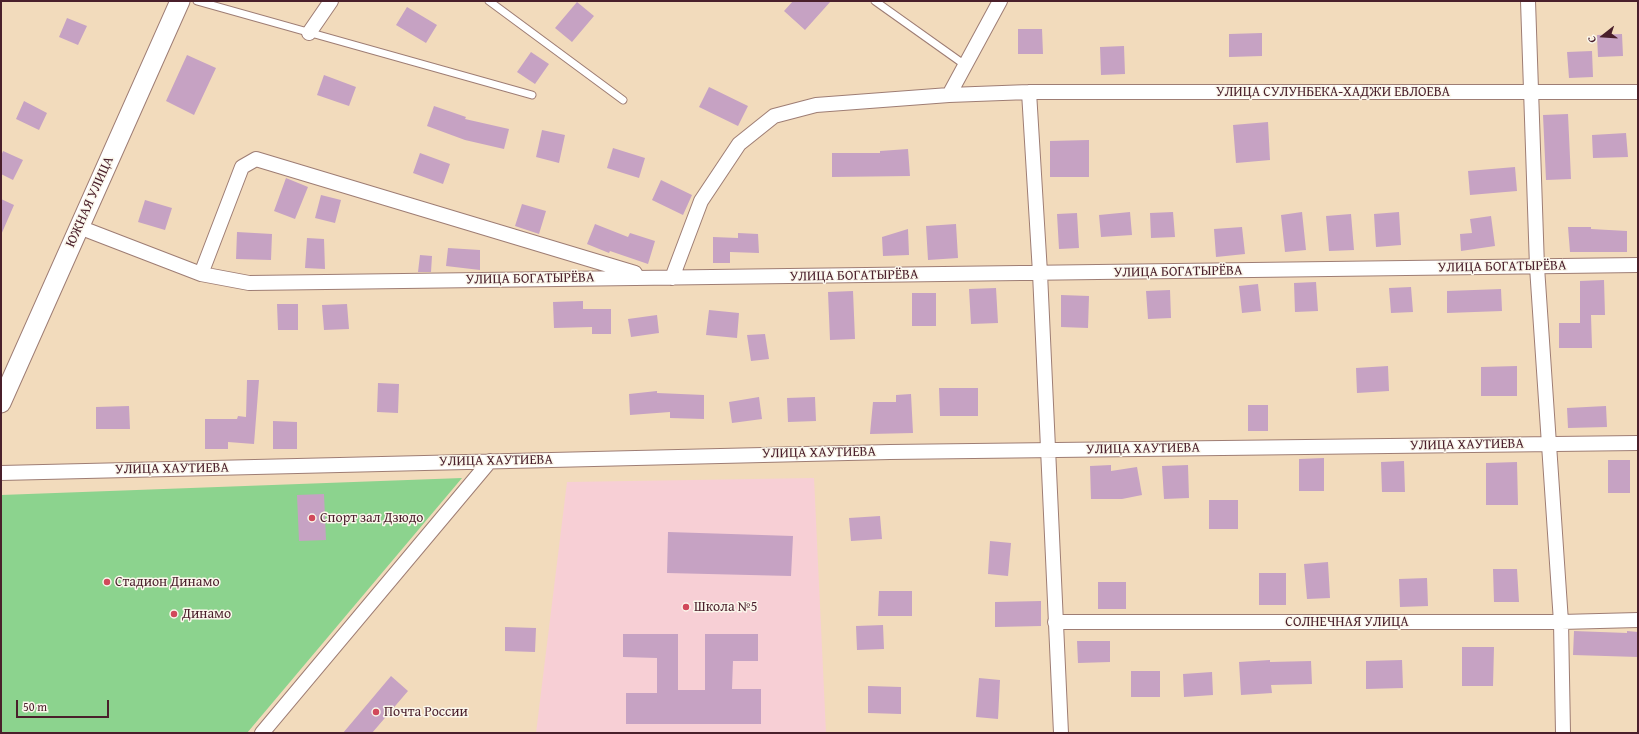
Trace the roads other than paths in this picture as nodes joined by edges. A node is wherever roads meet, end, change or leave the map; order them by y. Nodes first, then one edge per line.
1 (180, 1) edge
2 (197, 1) edge
3 (331, 1) edge
4 (489, 1) edge
5 (875, 1) edge
6 (1000, 1) edge
7 (1528, 1) edge
8 (309, 33) junction
9 (965, 65) junction
10 (1029, 92) junction
11 (1530, 92) junction
12 (1638, 92) edge
13 (532, 95) dead end
14 (949, 95) junction
15 (623, 100) dead end
16 (79, 227) junction
17 (1638, 265) edge
18 (1537, 267) junction
19 (1040, 273) junction
20 (201, 274) junction
21 (648, 278) junction
22 (672, 278) junction
23 (1, 403) edge
24 (1638, 443) edge
25 (1548, 444) junction
26 (1047, 450) junction
27 (490, 461) junction
28 (1, 473) edge
29 (1638, 620) edge
30 (1055, 622) junction
31 (1561, 622) junction
32 (262, 733) edge
33 (1061, 733) edge
34 (1563, 733) edge

1 - 16 street, ЮЖНАЯ УЛИЦА
2 - 8 lane
3 - 8 street
4 - 15 lane
5 - 9 lane
6 - 9 street
7 - 11 street
8 - 13 lane
9 - 14 street
10 - 11 street, УЛИЦА СУЛУНБЕКА-ХАДЖИ ЕВЛОЕВА
10 - 14 street, УЛИЦА СУЛУНБЕКА-ХАДЖИ ЕВЛОЕВА
10 - 19 street
11 - 12 street, УЛИЦА СУЛУНБЕКА-ХАДЖИ ЕВЛОЕВА
11 - 18 street
14 - 22 street, УЛИЦА СУЛУНБЕКА-ХАДЖИ ЕВЛОЕВА
16 - 20 street, УЛИЦА БОГАТЫРЁВА
16 - 23 street, ЮЖНАЯ УЛИЦА
17 - 18 street, УЛИЦА БОГАТЫРЁВА
18 - 19 street, УЛИЦА БОГАТЫРЁВА
18 - 25 street
19 - 22 street, УЛИЦА БОГАТЫРЁВА
19 - 26 street
20 - 21 street, УЛИЦА БОГАТЫРЁВА
20 - 21 street
21 - 22 street, УЛИЦА БОГАТЫРЁВА
24 - 25 street, УЛИЦА ХАУТИЕВА
25 - 26 street, УЛИЦА ХАУТИЕВА
25 - 31 street
26 - 27 street, УЛИЦА ХАУТИЕВА
26 - 30 street
27 - 28 street, УЛИЦА ХАУТИЕВА
27 - 32 street
29 - 31 street, СОЛНЕЧНАЯ УЛИЦА
30 - 31 street, СОЛНЕЧНАЯ УЛИЦА
30 - 33 street
31 - 34 street

